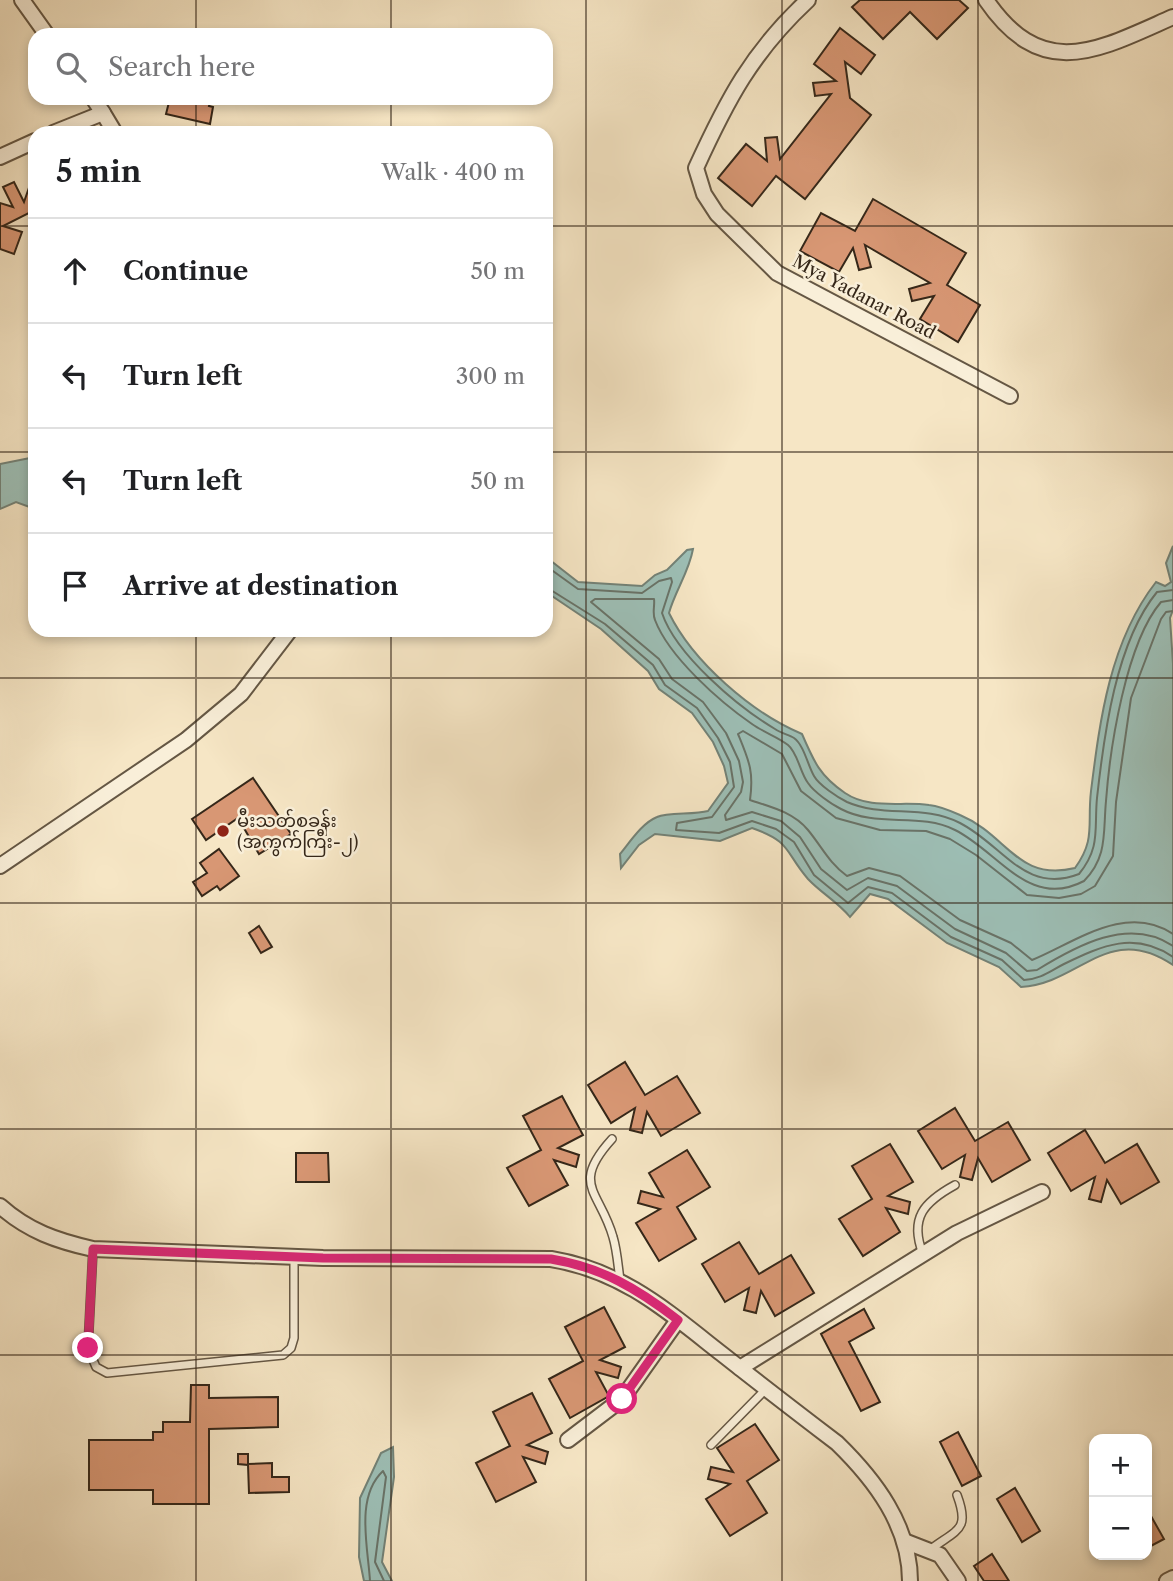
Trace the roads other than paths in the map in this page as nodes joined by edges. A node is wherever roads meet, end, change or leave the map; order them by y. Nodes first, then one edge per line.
1 (22, 0) edge
2 (808, 0) edge
3 (986, 0) edge
4 (1173, 17) edge
5 (42, 28) edge
6 (98, 105) edge
7 (103, 113) junction
8 (70, 126) edge
9 (111, 126) edge
10 (28, 144) edge
11 (0, 157) edge
12 (1010, 396) dead end
13 (285, 637) edge
14 (0, 866) edge
15 (612, 1139) dead end
16 (955, 1185) dead end
17 (1042, 1192) dead end
18 (0, 1206) edge
19 (93, 1249) junction
20 (923, 1254) junction
21 (294, 1256) junction
22 (620, 1280) junction
23 (678, 1320) junction
24 (740, 1368) junction
25 (766, 1389) junction
26 (568, 1440) dead end
27 (711, 1445) dead end
28 (957, 1495) dead end
29 (904, 1541) junction
30 (931, 1549) junction
31 (1173, 1578) edge
32 (910, 1581) edge
33 (958, 1581) edge
34 (1167, 1581) edge

1 - 5 street
2 - 12 street, Mya Yadanar Road
3 - 4 street
6 - 7 street
7 - 8 street
7 - 9 street
10 - 11 street
13 - 14 street
15 - 22 lane
16 - 20 lane
17 - 20 street
18 - 19 street
19 - 21 street
19 - 21 lane
20 - 24 street
21 - 22 street
22 - 23 street
23 - 24 street
23 - 26 street
24 - 25 street
25 - 27 lane
25 - 29 street
28 - 30 lane
29 - 30 street
29 - 32 street
30 - 33 street
31 - 34 street

